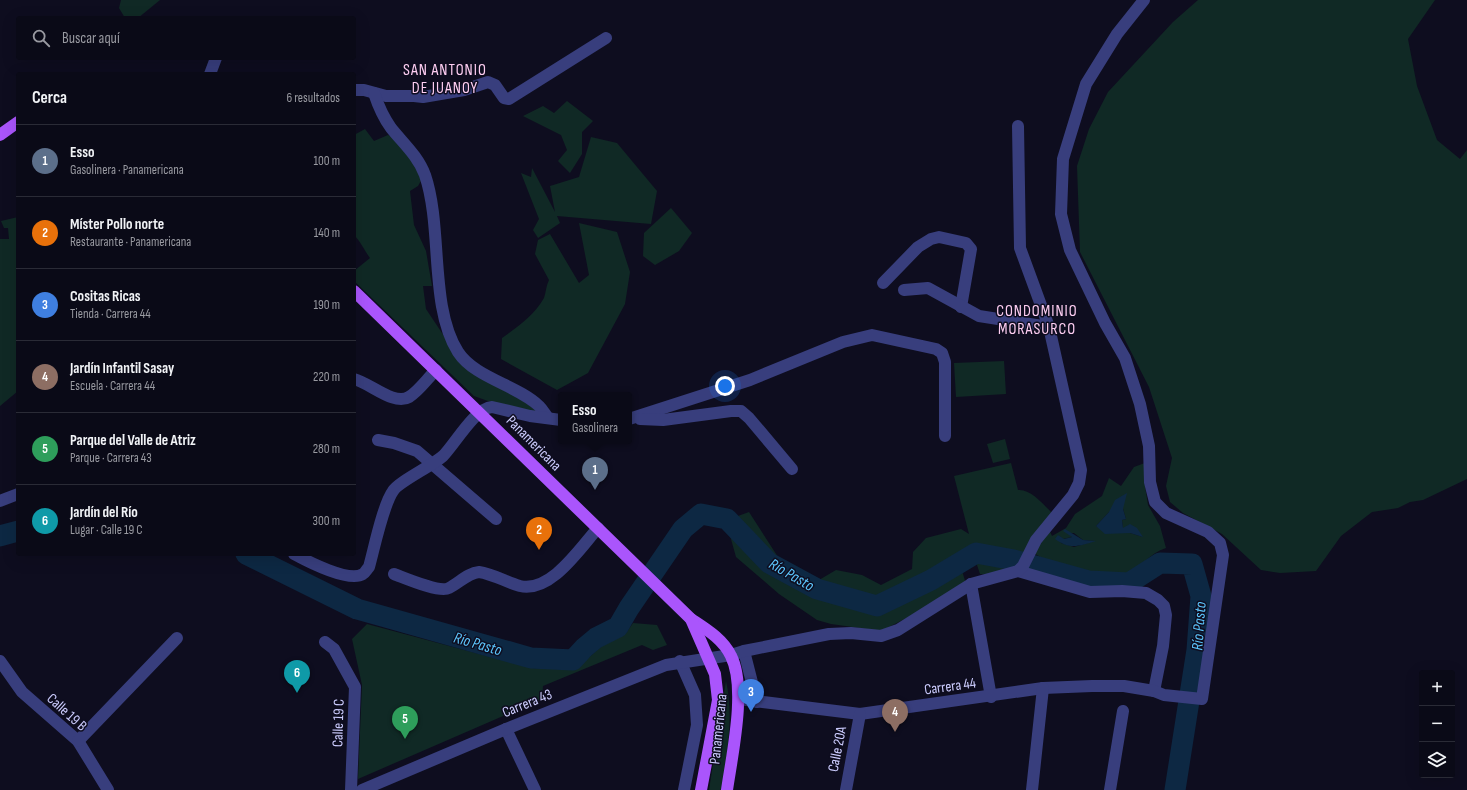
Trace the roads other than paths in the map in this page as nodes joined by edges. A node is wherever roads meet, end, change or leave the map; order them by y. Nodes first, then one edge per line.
1 (1144, 0) edge
2 (606, 38) dead end
3 (215, 60) edge
4 (211, 72) edge
5 (356, 90) edge
6 (374, 93) junction
7 (16, 123) edge
8 (1018, 126) dead end
9 (0, 135) edge
10 (883, 282) dead end
11 (904, 290) dead end
12 (356, 293) edge
13 (960, 308) junction
14 (1049, 327) junction
15 (436, 370) junction
16 (356, 380) edge
17 (480, 412) junction
18 (548, 418) junction
19 (632, 419) edge
20 (632, 419) edge
21 (558, 420) edge
22 (945, 436) dead end
23 (378, 440) dead end
24 (432, 464) junction
25 (792, 469) dead end
26 (16, 495) edge
27 (0, 501) edge
28 (496, 519) dead end
29 (598, 528) junction
30 (298, 556) edge
31 (1020, 569) junction
32 (394, 574) dead end
33 (971, 584) junction
34 (691, 619) junction
35 (177, 638) dead end
36 (325, 642) dead end
37 (744, 651) junction
38 (731, 656) junction
39 (708, 659) junction
40 (0, 660) edge
41 (680, 662) junction
42 (1043, 688) junction
43 (1159, 693) junction
44 (991, 697) junction
45 (739, 699) junction
46 (757, 702) junction
47 (1123, 711) dead end
48 (860, 714) junction
49 (506, 729) junction
50 (78, 741) junction
51 (108, 790) edge
52 (351, 790) edge
53 (362, 790) edge
54 (535, 790) edge
55 (684, 790) edge
56 (701, 790) edge
57 (727, 790) edge
58 (846, 790) edge
59 (1032, 790) edge
60 (1110, 790) edge

1 - 43 street, Carrera 44
2 - 6 street
3 - 4 street
5 - 6 street
6 - 18 street
7 - 9 main road
8 - 14 street
10 - 13 street
11 - 13 street
12 - 15 main road, Panamericana
13 - 14 street
14 - 31 street
15 - 16 street
15 - 17 main road, Panamericana
17 - 18 street
17 - 24 street
17 - 29 main road, Panamericana
18 - 21 street
19 - 22 street
20 - 25 street
23 - 24 street
24 - 28 street
24 - 30 street
26 - 27 street
29 - 32 street
29 - 34 main road, Panamericana
31 - 33 street, Carrera 43
31 - 43 street
33 - 37 street, Carrera 43
33 - 44 street
34 - 38 main road, Panamericana
34 - 39 main road, Panamericana
35 - 50 street
36 - 52 street, Calle 19 C
37 - 38 street, Carrera 43
37 - 46 street
38 - 39 street, Carrera 43
38 - 45 main road, Panamericana
39 - 41 street, Carrera 43
39 - 56 main road, Panamericana
40 - 50 street, Calle 19 B
41 - 49 street, Carrera 43
41 - 55 street
42 - 43 street, Carrera 44
42 - 44 street, Carrera 44
42 - 59 street
44 - 48 street, Carrera 44
45 - 46 street, Carrera 44
45 - 57 main road, Panamericana
46 - 48 street, Carrera 44
47 - 60 street
48 - 58 street, Calle 20A
49 - 53 street, Carrera 43
49 - 54 street
50 - 51 street, Calle 19 B

